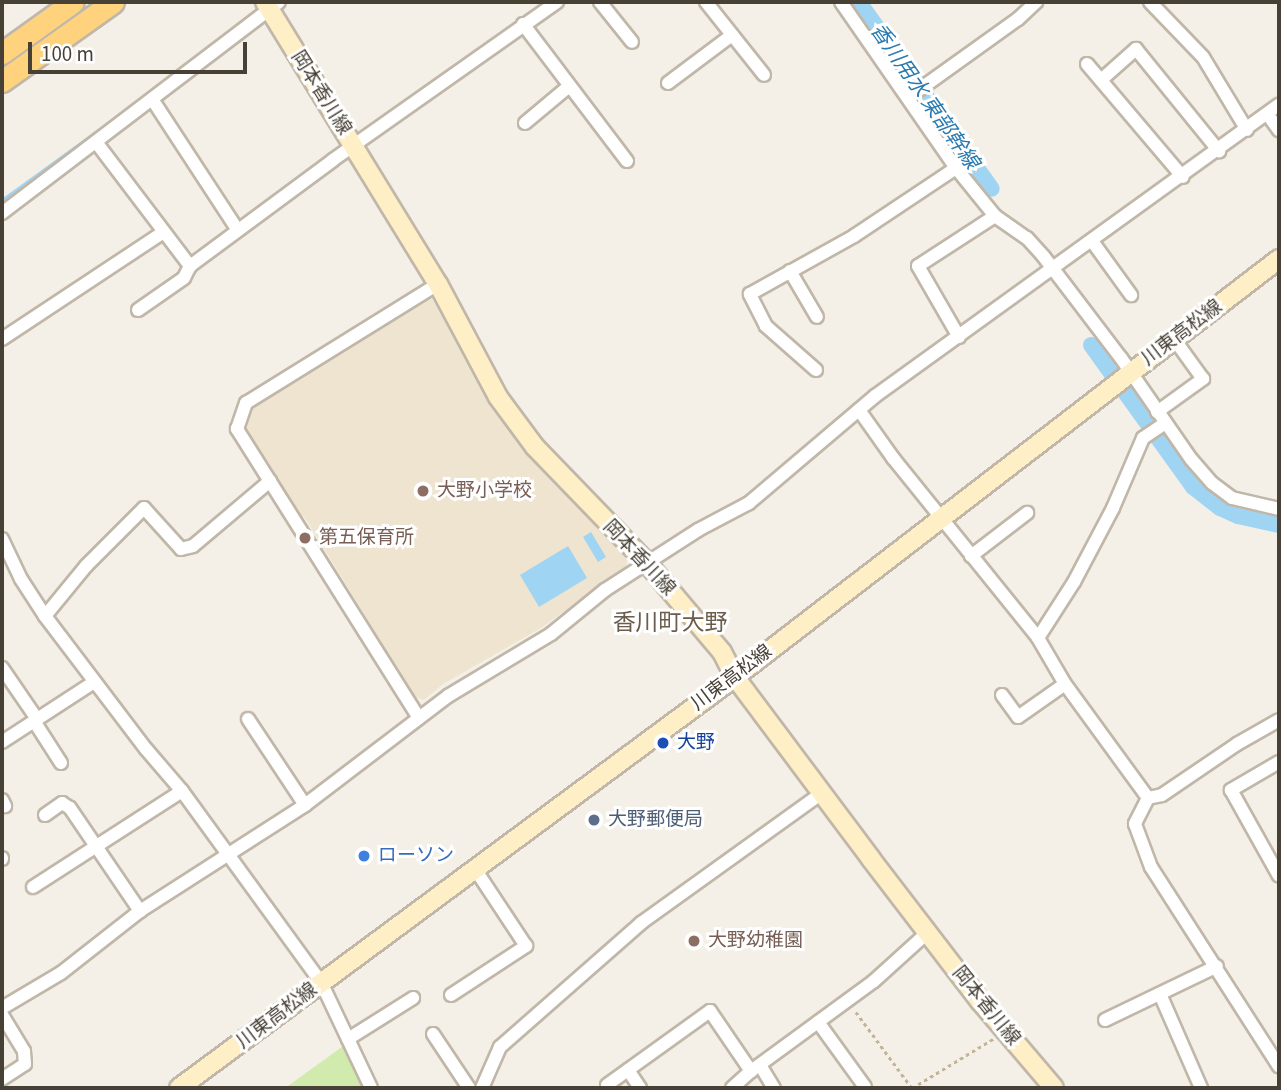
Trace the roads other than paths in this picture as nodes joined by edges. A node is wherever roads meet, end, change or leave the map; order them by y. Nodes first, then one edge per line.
1 (73, 2) edge
2 (113, 2) edge
3 (557, 2) edge
4 (600, 2) edge
5 (706, 2) edge
6 (841, 2) edge
7 (1036, 2) edge
8 (1150, 2) edge
9 (271, 4) edge
10 (523, 24) junction
11 (732, 35) junction
12 (632, 42) dead end
13 (2, 53) edge
14 (1087, 64) dead end
15 (764, 75) dead end
16 (2, 80) edge
17 (1101, 80) junction
18 (668, 83) dead end
19 (568, 87) junction
20 (909, 97) junction
21 (152, 99) junction
22 (1279, 105) edge
23 (1268, 115) junction
24 (524, 123) dead end
25 (1247, 130) junction
26 (1279, 130) edge
27 (96, 142) junction
28 (354, 147) junction
29 (1219, 151) junction
30 (626, 161) dead end
31 (956, 168) junction
32 (1183, 177) junction
33 (2, 213) edge
34 (995, 216) junction
35 (237, 229) junction
36 (162, 233) junction
37 (1092, 241) junction
38 (1279, 259) edge
39 (190, 266) junction
40 (1055, 270) junction
41 (790, 271) junction
42 (439, 284) junction
43 (1131, 295) dead end
44 (138, 310) dead end
45 (817, 317) dead end
46 (959, 337) junction
47 (2, 339) edge
48 (1174, 339) junction
49 (816, 370) dead end
50 (1130, 372) junction
51 (859, 410) junction
52 (1157, 412) junction
53 (1165, 423) junction
54 (270, 481) junction
55 (1279, 509) edge
56 (1027, 513) dead end
57 (942, 517) junction
58 (2, 539) edge
59 (971, 556) junction
60 (647, 563) junction
61 (45, 616) junction
62 (1038, 638) junction
63 (2, 668) edge
64 (735, 677) junction
65 (94, 682) junction
66 (1065, 684) junction
67 (1002, 695) dead end
68 (419, 718) junction
69 (248, 719) dead end
70 (36, 720) junction
71 (1279, 720) edge
72 (2, 742) edge
73 (1279, 762) edge
74 (61, 763) dead end
75 (181, 791) junction
76 (822, 793) junction
77 (1148, 798) junction
78 (305, 805) junction
79 (45, 815) dead end
80 (97, 848) junction
81 (229, 856) junction
82 (475, 869) junction
83 (1279, 876) edge
84 (33, 887) dead end
85 (139, 911) junction
86 (928, 932) junction
87 (1217, 966) junction
88 (321, 982) junction
89 (1160, 994) junction
90 (451, 995) dead end
91 (413, 998) dead end
92 (3, 1006) edge
93 (1105, 1020) dead end
94 (818, 1022) junction
95 (433, 1034) dead end
96 (348, 1039) junction
97 (1279, 1066) edge
98 (755, 1068) junction
99 (628, 1070) junction
100 (2, 1079) edge
101 (607, 1085) dead end
102 (865, 1087) edge
103 (179, 1088) edge
104 (371, 1088) edge
105 (469, 1088) edge
106 (482, 1088) edge
107 (640, 1088) edge
108 (732, 1088) edge
109 (774, 1088) edge
110 (1054, 1088) edge
111 (1201, 1088) edge

1 - 13 highway
2 - 16 highway
3 - 10 street
4 - 12 street
5 - 11 street
6 - 20 street
7 - 20 street
8 - 25 street
9 - 21 street
9 - 28 main road, 岡本香川線
10 - 19 street
10 - 28 street
11 - 15 street
11 - 18 street
14 - 17 street
17 - 29 street
17 - 32 street
19 - 24 street
19 - 30 street
20 - 31 street
21 - 27 street
21 - 35 street
22 - 23 street
23 - 25 street
23 - 26 street
25 - 29 street
27 - 33 street
27 - 36 street
28 - 35 street
28 - 42 main road, 岡本香川線
29 - 32 street
31 - 34 street
31 - 41 street
32 - 37 street
34 - 40 street
34 - 46 street
35 - 39 street
36 - 39 street
36 - 47 street
37 - 40 street
37 - 43 street
38 - 48 main road, 川東高松線
39 - 44 street
40 - 46 street
40 - 50 street
41 - 45 street
41 - 49 street
42 - 54 street
42 - 60 main road, 岡本香川線
46 - 51 street
48 - 50 main road, 川東高松線
48 - 52 street
50 - 52 street
50 - 57 main road, 川東高松線
51 - 57 street
51 - 60 street
52 - 53 street
53 - 55 street
53 - 62 street
54 - 61 street
54 - 68 street
56 - 59 street
57 - 59 street
57 - 64 main road, 川東高松線
58 - 61 street
59 - 62 street
60 - 64 main road, 岡本香川線
60 - 68 street
61 - 65 street
62 - 66 street
63 - 70 street
64 - 76 main road, 岡本香川線
64 - 82 main road, 川東高松線
65 - 70 street
65 - 75 street
66 - 67 street
66 - 77 street
68 - 78 street
69 - 78 street
70 - 72 street
70 - 74 street
71 - 77 street
73 - 83 street
75 - 80 street
75 - 81 street
76 - 86 main road, 岡本香川線
76 - 106 street
77 - 87 street
78 - 81 street
79 - 80 street
80 - 84 street
80 - 85 street
81 - 85 street
81 - 88 street
82 - 88 main road, 川東高松線
82 - 90 street
85 - 92 street
86 - 94 street
86 - 110 main road, 岡本香川線
87 - 89 street
87 - 97 street
88 - 96 street
88 - 103 main road, 川東高松線
89 - 93 street
89 - 111 street
91 - 96 street
92 - 100 street
94 - 98 street
94 - 102 street
95 - 105 street
96 - 104 street
98 - 99 street
98 - 108 street
98 - 109 street
99 - 101 street
99 - 107 street

